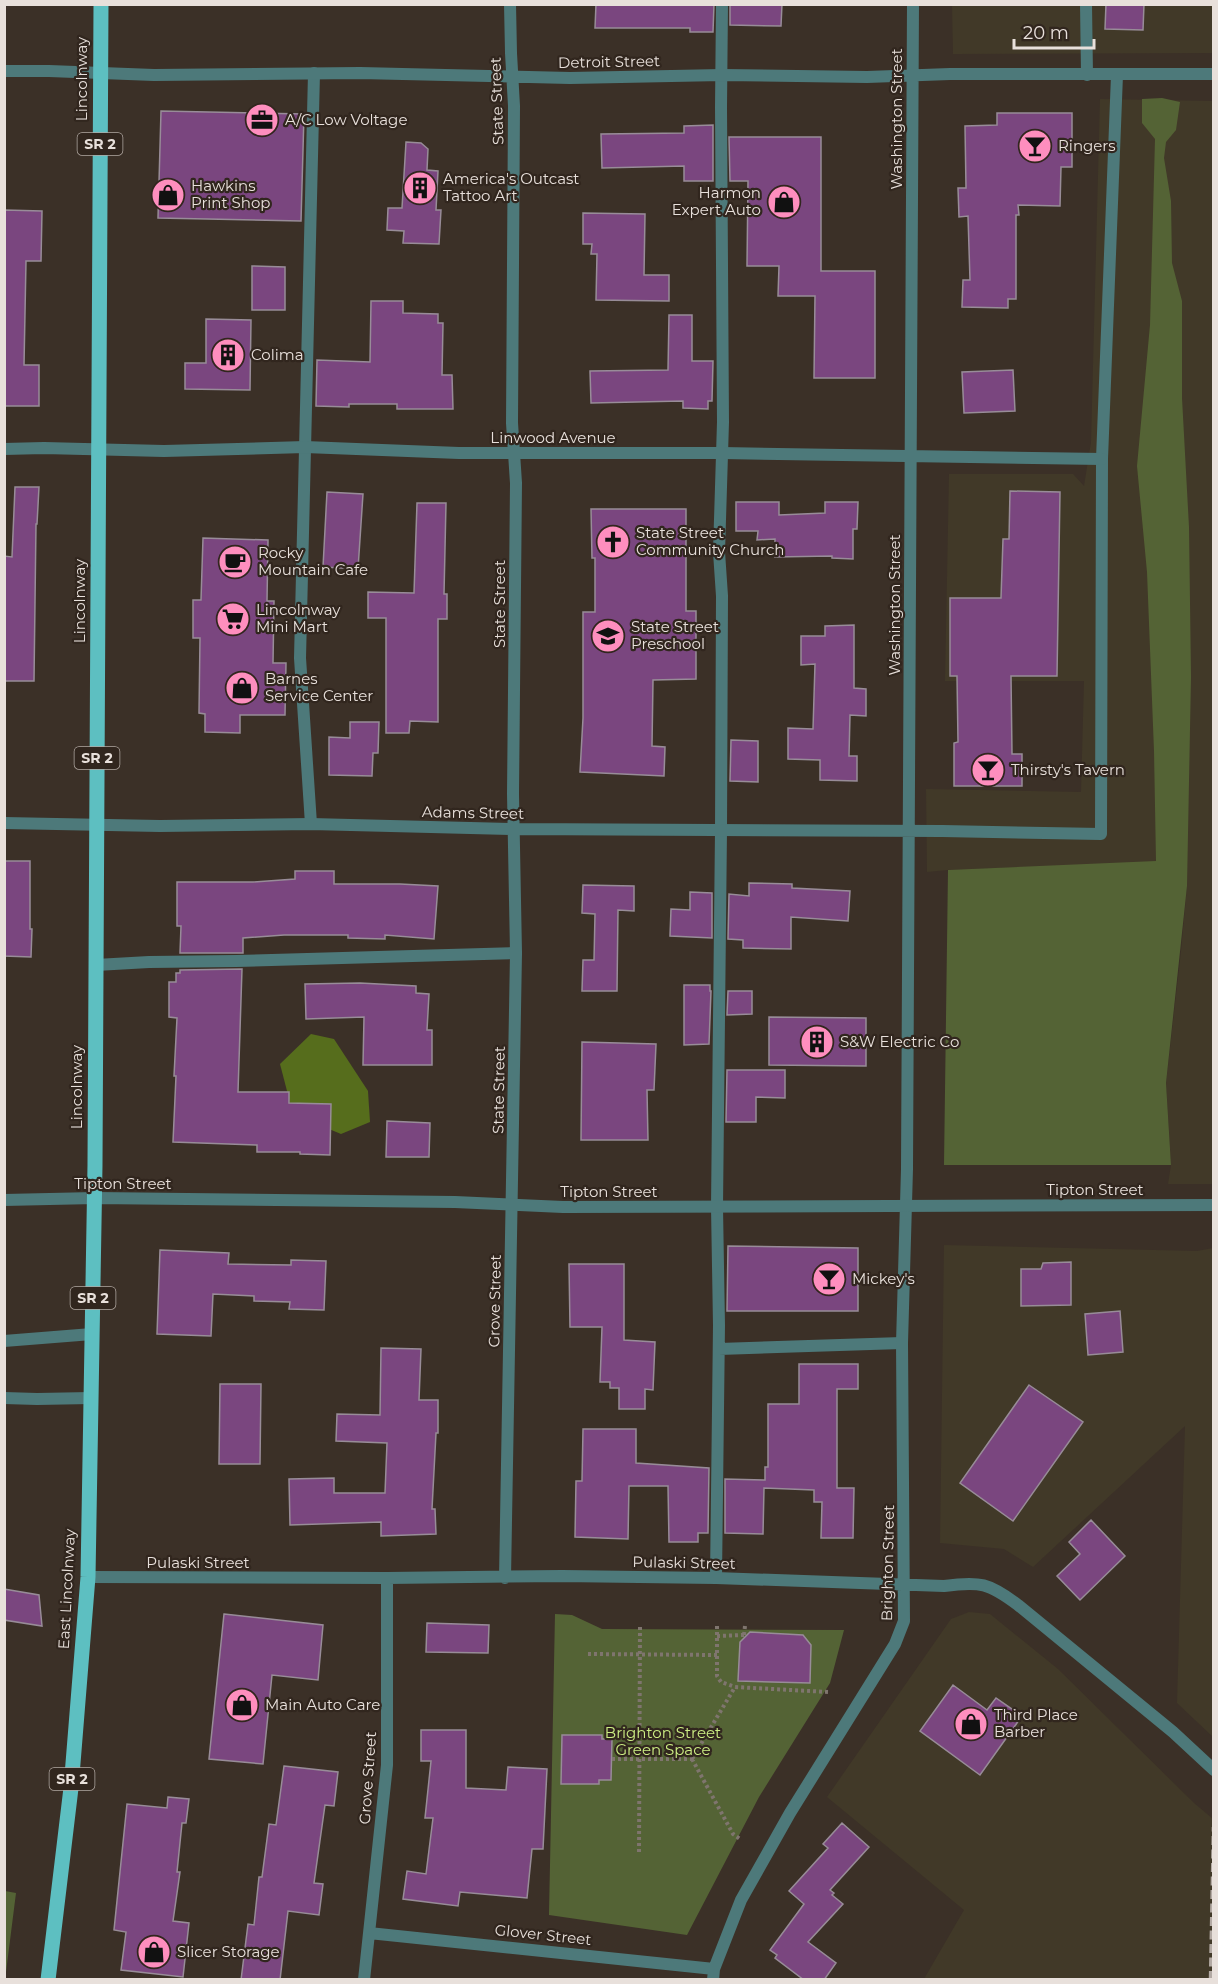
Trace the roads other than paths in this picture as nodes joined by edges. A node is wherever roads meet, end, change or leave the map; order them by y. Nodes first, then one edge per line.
1 (101, 4) edge
2 (510, 4) edge
3 (722, 4) edge
4 (913, 4) edge
5 (1086, 4) edge
6 (4, 71) edge
7 (100, 73) junction
8 (314, 73) junction
9 (1214, 74) edge
10 (722, 75) junction
11 (913, 75) junction
12 (1087, 75) junction
13 (1117, 75) junction
14 (512, 76) junction
15 (304, 447) junction
16 (4, 449) edge
17 (98, 450) junction
18 (514, 453) junction
19 (722, 453) junction
20 (911, 455) junction
21 (1102, 459) junction
22 (4, 823) edge
23 (97, 824) junction
24 (311, 824) junction
25 (515, 829) junction
26 (722, 830) junction
27 (908, 831) junction
28 (516, 953) junction
29 (96, 965) junction
30 (95, 1198) junction
31 (4, 1200) edge
32 (511, 1204) junction
33 (1214, 1205) edge
34 (905, 1206) junction
35 (717, 1207) junction
36 (92, 1334) junction
37 (4, 1341) edge
38 (902, 1343) junction
39 (718, 1349) junction
40 (4, 1398) edge
41 (91, 1398) junction
42 (88, 1577) junction
43 (387, 1578) junction
44 (505, 1578) junction
45 (716, 1578) junction
46 (904, 1585) junction
47 (1214, 1770) edge
48 (369, 1933) junction
49 (713, 1974) edge
50 (48, 1980) edge
51 (364, 1980) edge

1 - 7 main road, Lincolnway / SR 2
2 - 14 street, State Street
3 - 10 street
4 - 11 street, Washington Street
5 - 12 street
6 - 7 street, Detroit Street
7 - 8 street, Detroit Street
7 - 17 main road, Lincolnway / SR 2
8 - 14 street, Detroit Street
8 - 15 street
9 - 13 street, Detroit Street
10 - 11 street, Detroit Street
10 - 14 street, Detroit Street
10 - 19 street
11 - 12 street, Detroit Street
11 - 20 street, Washington Street
12 - 13 street, Detroit Street
13 - 21 street
14 - 18 street, State Street
15 - 17 street, Linwood Avenue
15 - 18 street, Linwood Avenue
15 - 24 street
16 - 17 street, Linwood Avenue
17 - 23 main road, Lincolnway / SR 2
18 - 19 street, Linwood Avenue
18 - 25 street, State Street
19 - 20 street, Linwood Avenue
19 - 26 street
20 - 21 street, Linwood Avenue
20 - 27 street, Washington Street
21 - 27 street, Adams Street
22 - 23 street, Adams Street
23 - 24 street, Adams Street
23 - 29 main road, Lincolnway / SR 2
24 - 25 street, Adams Street
25 - 26 street, Adams Street
25 - 28 street, State Street
26 - 27 street, Adams Street
26 - 35 street
27 - 34 street, Washington Street
28 - 29 street
28 - 32 street, State Street
29 - 30 main road, Lincolnway / SR 2
30 - 31 street, Tipton Street
30 - 32 street, Tipton Street
30 - 36 main road, East Lincolnway / SR 2
32 - 35 street, Tipton Street
32 - 44 street, Grove Street
33 - 34 street, Tipton Street
34 - 35 street, Tipton Street
34 - 38 street, Brighton Street
35 - 39 street
36 - 37 street
36 - 41 main road, East Lincolnway / SR 2
38 - 39 street
38 - 46 street, Brighton Street
39 - 45 street
40 - 41 street
41 - 42 main road, East Lincolnway / SR 2
42 - 43 street, Pulaski Street
42 - 50 main road, East Lincolnway / SR 2
43 - 44 street, Pulaski Street
43 - 48 street, Grove Street
44 - 45 street, Pulaski Street
45 - 46 street, Pulaski Street
46 - 47 street, Pulaski Street
46 - 49 street, Brighton Street
48 - 49 street, Glover Street
48 - 51 street, Grove Street

